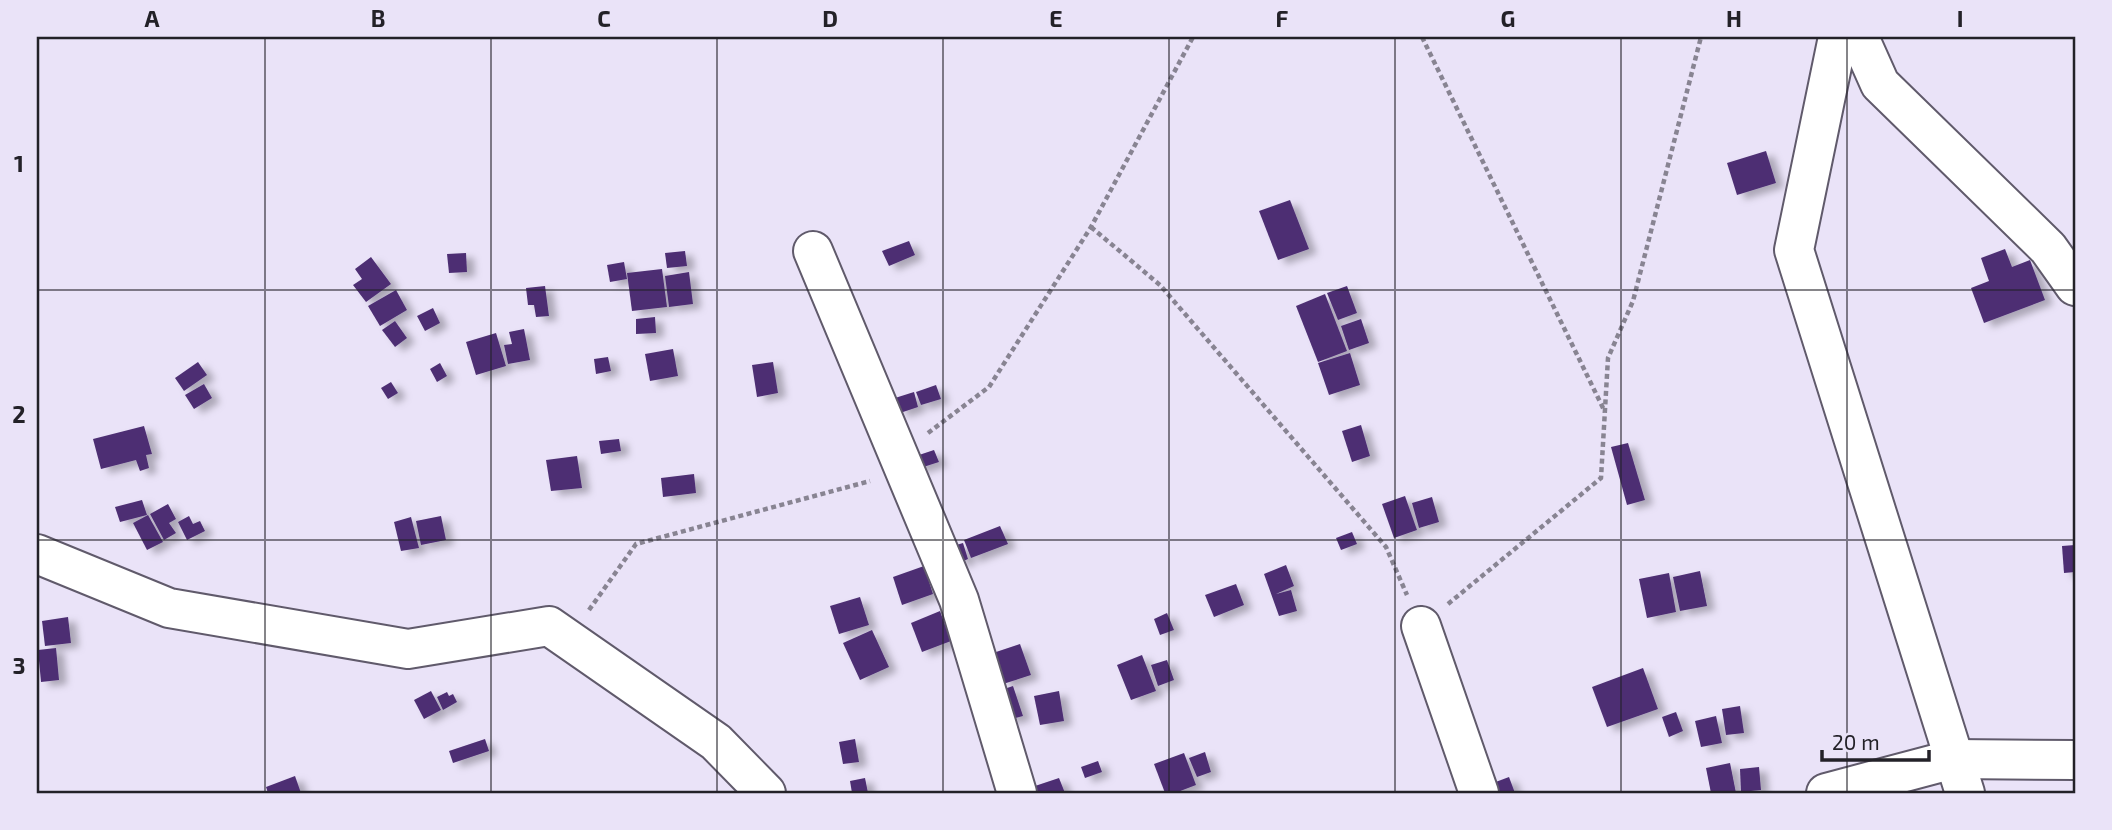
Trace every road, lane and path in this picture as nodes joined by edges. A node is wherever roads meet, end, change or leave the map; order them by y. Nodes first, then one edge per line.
1 (1193, 37) edge
2 (1422, 37) edge
3 (1701, 37) edge
4 (1838, 37) edge
5 (1859, 37) edge
6 (1091, 227) junction
7 (813, 251) dead end
8 (2075, 286) edge
9 (1605, 413) junction
10 (898, 456) junction
11 (37, 554) edge
12 (1422, 626) junction
13 (569, 640) junction
14 (2075, 760) edge
15 (1960, 776) edge
16 (766, 793) edge
17 (1017, 793) edge
18 (1479, 793) edge
19 (1826, 793) edge

1 - 6 path
2 - 9 path
3 - 9 path
4 - 15 street
5 - 8 street
6 - 10 path
6 - 12 path
7 - 10 street
9 - 12 path
10 - 13 path
10 - 17 street
11 - 13 street
12 - 18 street
13 - 16 street
14 - 15 street
15 - 19 street

